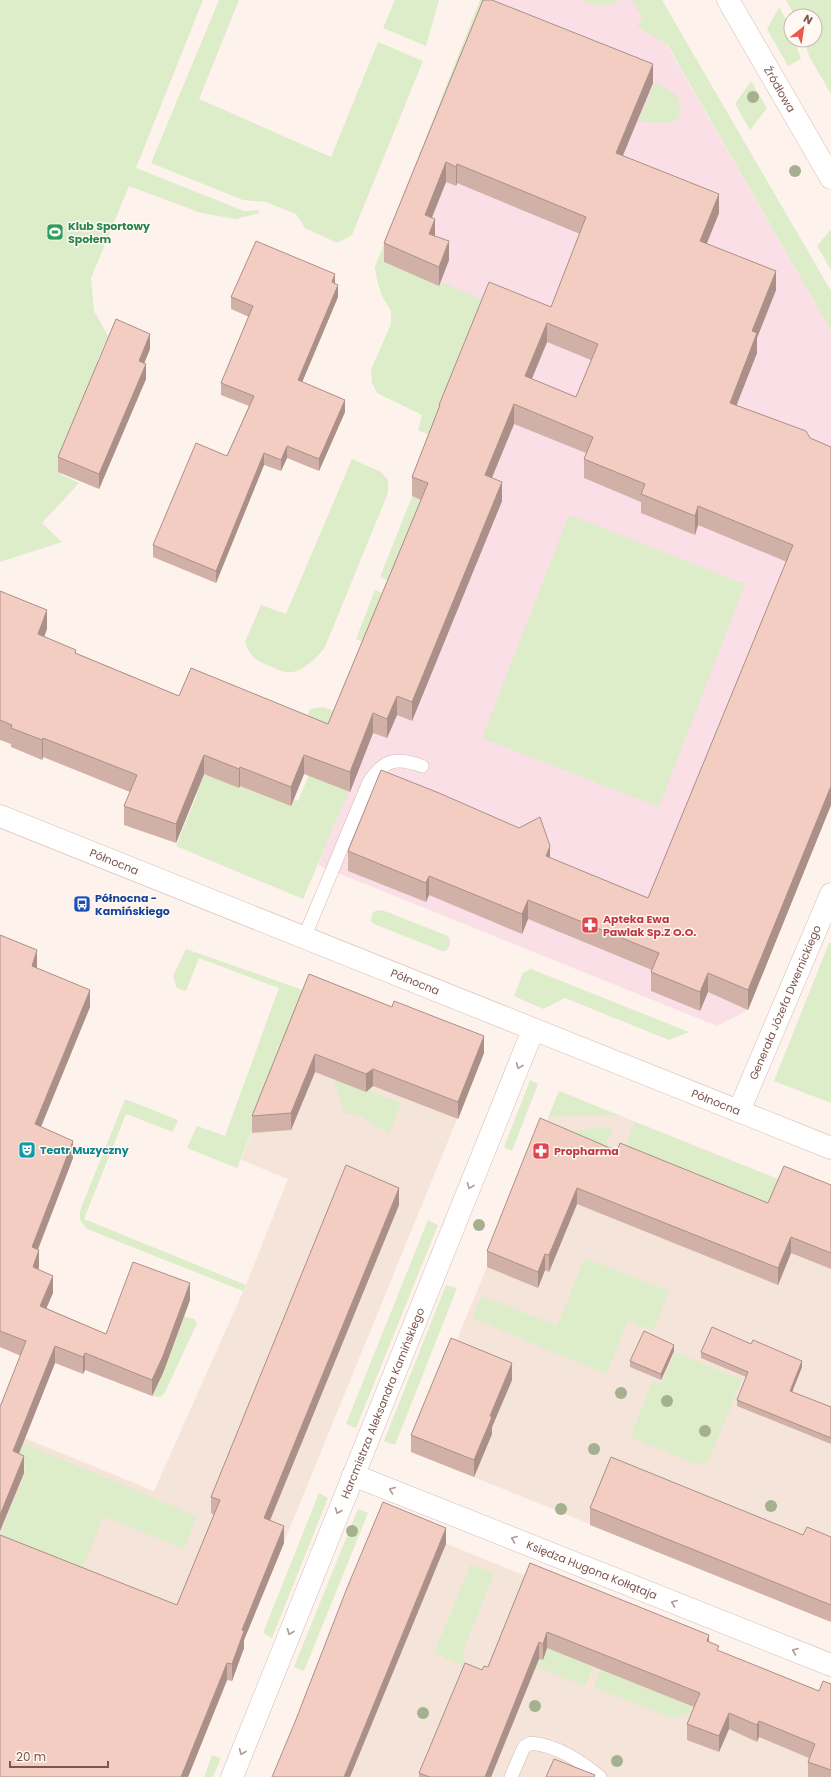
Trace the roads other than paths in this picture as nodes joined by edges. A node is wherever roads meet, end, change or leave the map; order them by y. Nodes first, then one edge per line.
1 (728, 0) edge
2 (831, 178) edge
3 (422, 766) dead end
4 (0, 816) edge
5 (831, 894) edge
6 (304, 938) junction
7 (533, 1030) junction
8 (739, 1111) junction
9 (831, 1148) edge
10 (353, 1475) junction
11 (831, 1665) edge
12 (232, 1777) edge
13 (511, 1777) edge
14 (600, 1777) edge

1 - 2 street, Źródłowa
3 - 6 lane
4 - 6 street, Północna
5 - 8 street, Generała Józefa Dwernickiego
6 - 7 street, Północna
7 - 8 street, Północna
7 -> 10 street, Harcmistrza Aleksandra Kamińskiego
8 - 9 street, Północna
11 -> 10 street, Księdza Hugona Kołłątaja
10 -> 12 street, Harcmistrza Aleksandra Kamińskiego
13 - 14 lane

